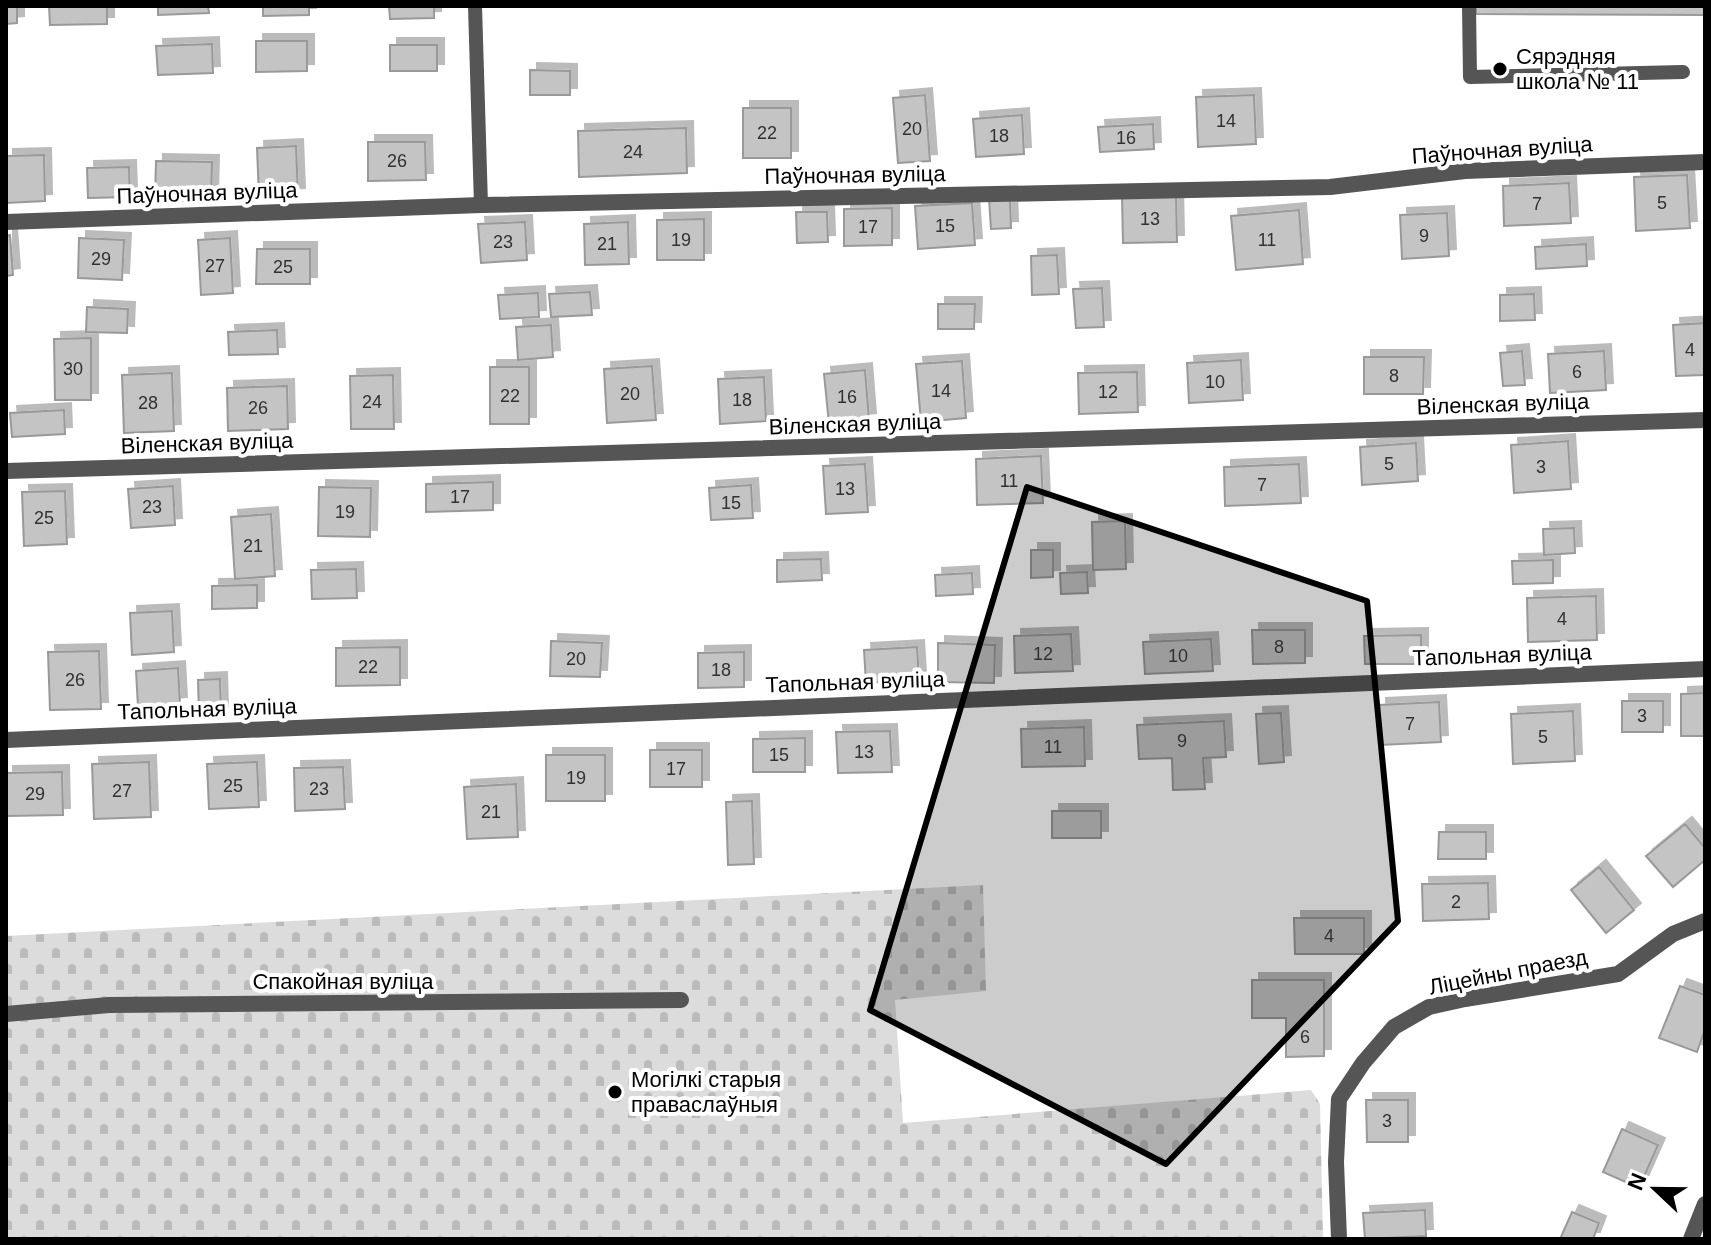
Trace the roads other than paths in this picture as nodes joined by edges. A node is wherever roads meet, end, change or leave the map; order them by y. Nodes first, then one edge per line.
1 (475, 6) edge
2 (1469, 6) edge
3 (1683, 72) dead end
4 (1705, 162) edge
5 (481, 205) junction
6 (6, 222) edge
7 (1705, 420) edge
8 (6, 471) edge
9 (1705, 669) edge
10 (6, 740) edge
11 (1705, 921) edge
12 (681, 1000) dead end
13 (6, 1014) edge
14 (1705, 1204) edge
15 (1339, 1239) edge
16 (1691, 1239) edge

1 - 5 lane
2 - 3 lane
4 - 5 street, Паўночная вуліца
5 - 6 street, Паўночная вуліца
7 - 8 street, Віленская вуліца
9 - 10 street, Тапольная вуліца
11 - 15 street, Ліцейны праезд
12 - 13 street, Спакойная вуліца
14 - 16 street

